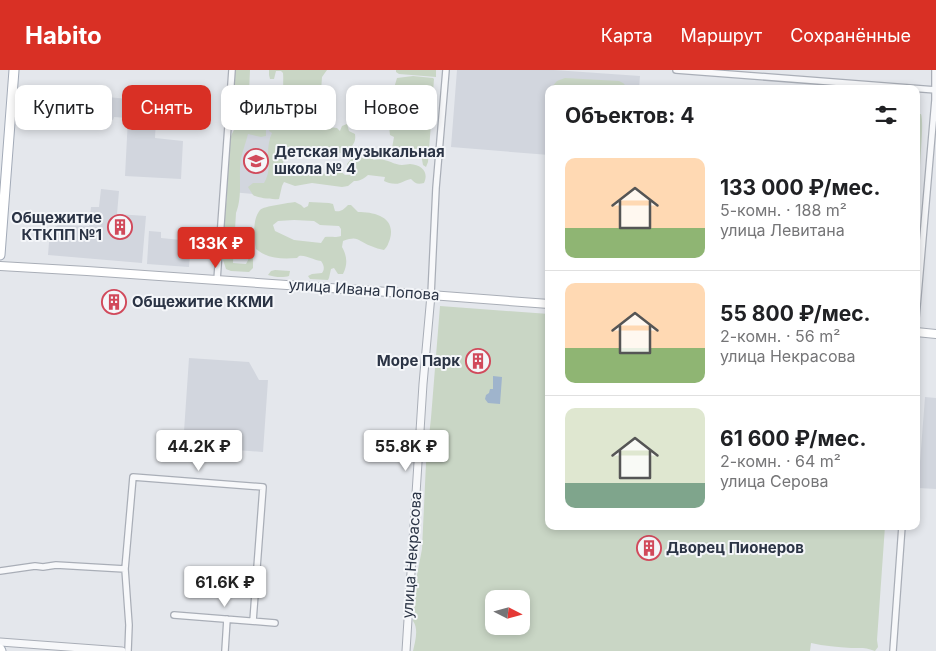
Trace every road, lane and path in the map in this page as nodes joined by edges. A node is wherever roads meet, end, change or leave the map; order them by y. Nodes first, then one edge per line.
1 (14, 70) edge
2 (232, 70) edge
3 (446, 70) edge
4 (676, 70) edge
5 (935, 70) edge
6 (880, 85) edge
7 (920, 88) edge
8 (935, 89) edge
9 (0, 255) edge
10 (0, 266) edge
11 (920, 272) edge
12 (217, 280) junction
13 (431, 295) junction
14 (545, 304) edge
15 (920, 332) edge
16 (936, 334) edge
17 (902, 530) edge
18 (126, 569) junction
19 (0, 571) edge
20 (174, 615) dead end
21 (227, 619) junction
22 (253, 621) junction
23 (275, 623) dead end
24 (0, 642) edge
25 (122, 651) edge
26 (128, 651) edge
27 (225, 651) edge
28 (406, 651) edge
29 (893, 651) edge

1 - 9 main road
2 - 12 street
3 - 13 street, улица Некрасова
4 - 6 street
5 - 8 street
7 - 8 street
8 - 11 street
10 - 12 main road, улица Ивана Попова
12 - 13 main road, улица Ивана Попова
13 - 14 main road, улица Ивана Попова
13 - 28 street, улица Некрасова
15 - 16 main road
17 - 29 street
18 - 19 street
18 - 22 street
18 - 26 street
20 - 21 street
21 - 22 street
21 - 27 street
22 - 23 street
24 - 25 street

